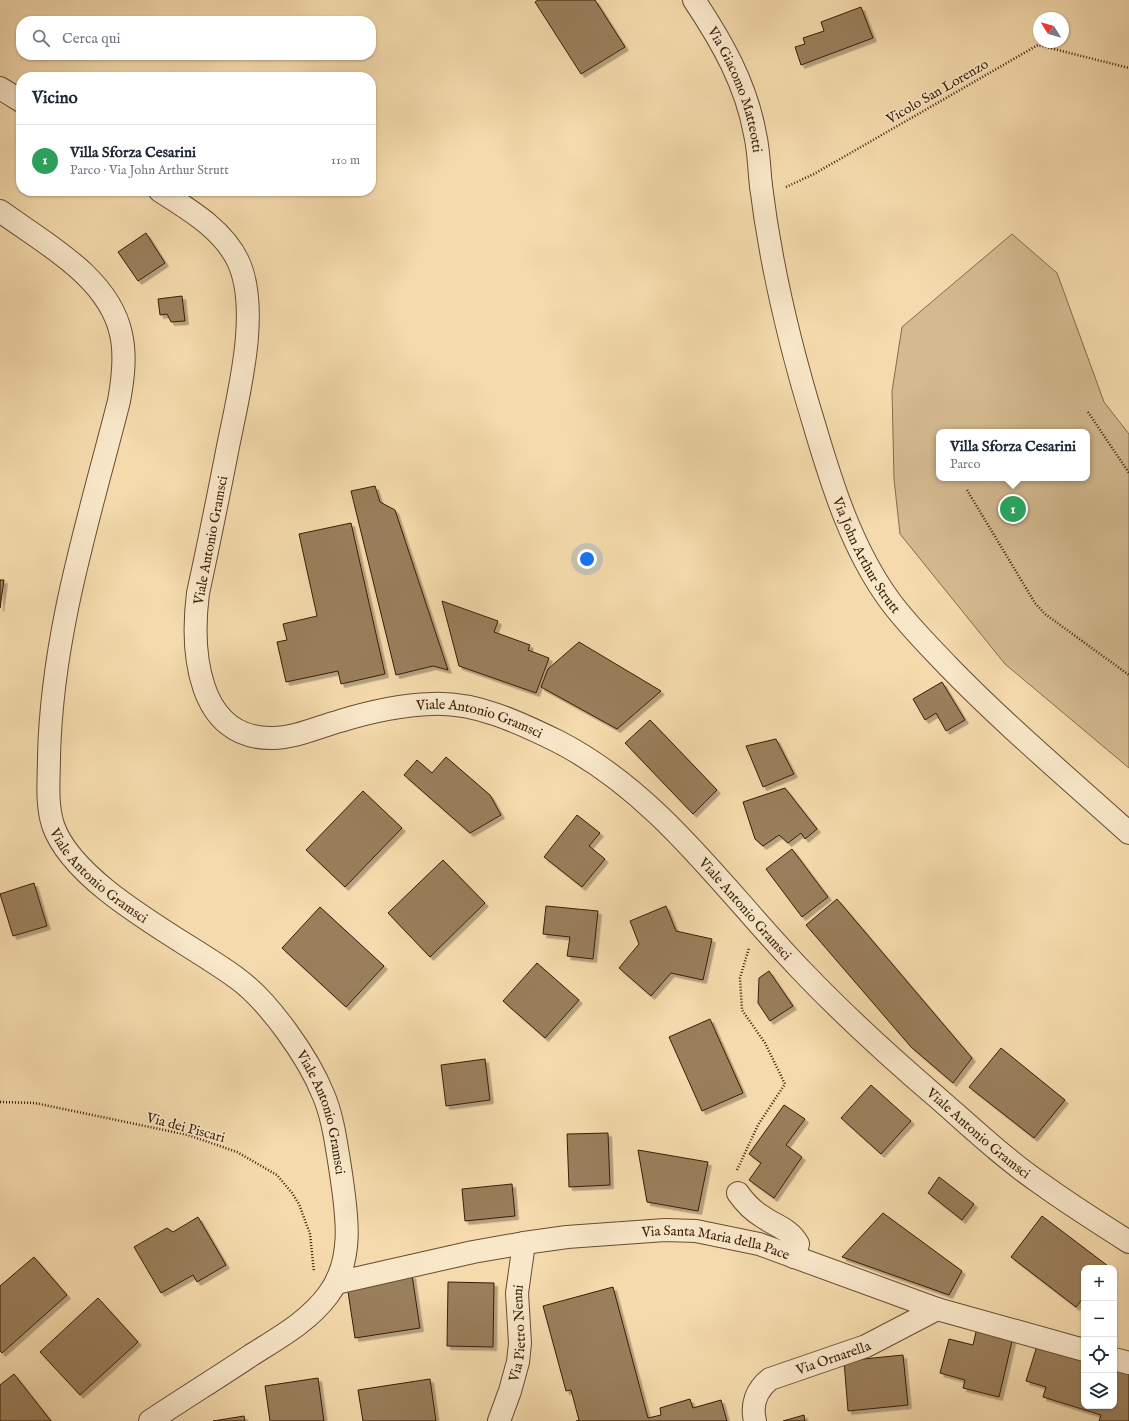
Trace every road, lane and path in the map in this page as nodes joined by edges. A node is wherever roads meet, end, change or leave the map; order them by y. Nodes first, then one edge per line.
1 (694, 0) edge
2 (1129, 68) edge
3 (0, 88) edge
4 (16, 98) edge
5 (762, 192) junction
6 (168, 196) edge
7 (0, 211) edge
8 (1088, 412) dead end
9 (1129, 473) edge
10 (967, 490) dead end
11 (1129, 675) edge
12 (1129, 833) edge
13 (767, 933) junction
14 (0, 1102) edge
15 (738, 1193) joint
16 (1129, 1242) edge
17 (524, 1243) junction
18 (794, 1257) junction
19 (336, 1283) junction
20 (937, 1309) junction
21 (1081, 1349) edge
22 (1117, 1360) edge
23 (1129, 1363) edge
24 (150, 1421) edge
25 (499, 1421) edge
26 (755, 1421) edge

1 - 5 street, Via Giacomo Matteotti
2 - 5 path, Vicolo San Lorenzo
3 - 4 street
5 - 12 street, Via John Arthur Strutt
6 - 13 street, Viale Antonio Gramsci
7 - 19 street, Viale Antonio Gramsci
8 - 9 path
10 - 11 path
13 - 15 path
13 - 16 street, Viale Antonio Gramsci
14 - 19 path, Via dei Piscari
15 - 18 street
17 - 18 street, Via Santa Maria della Pace
17 - 19 street, Via Santa Maria della Pace
17 - 25 street, Via Pietro Nenni
18 - 20 street, Via Santa Maria della Pace
19 - 24 street, Viale Antonio Gramsci
20 - 21 street, Via Santa Maria della Pace
20 - 26 street, Via Ornarella
22 - 23 street

